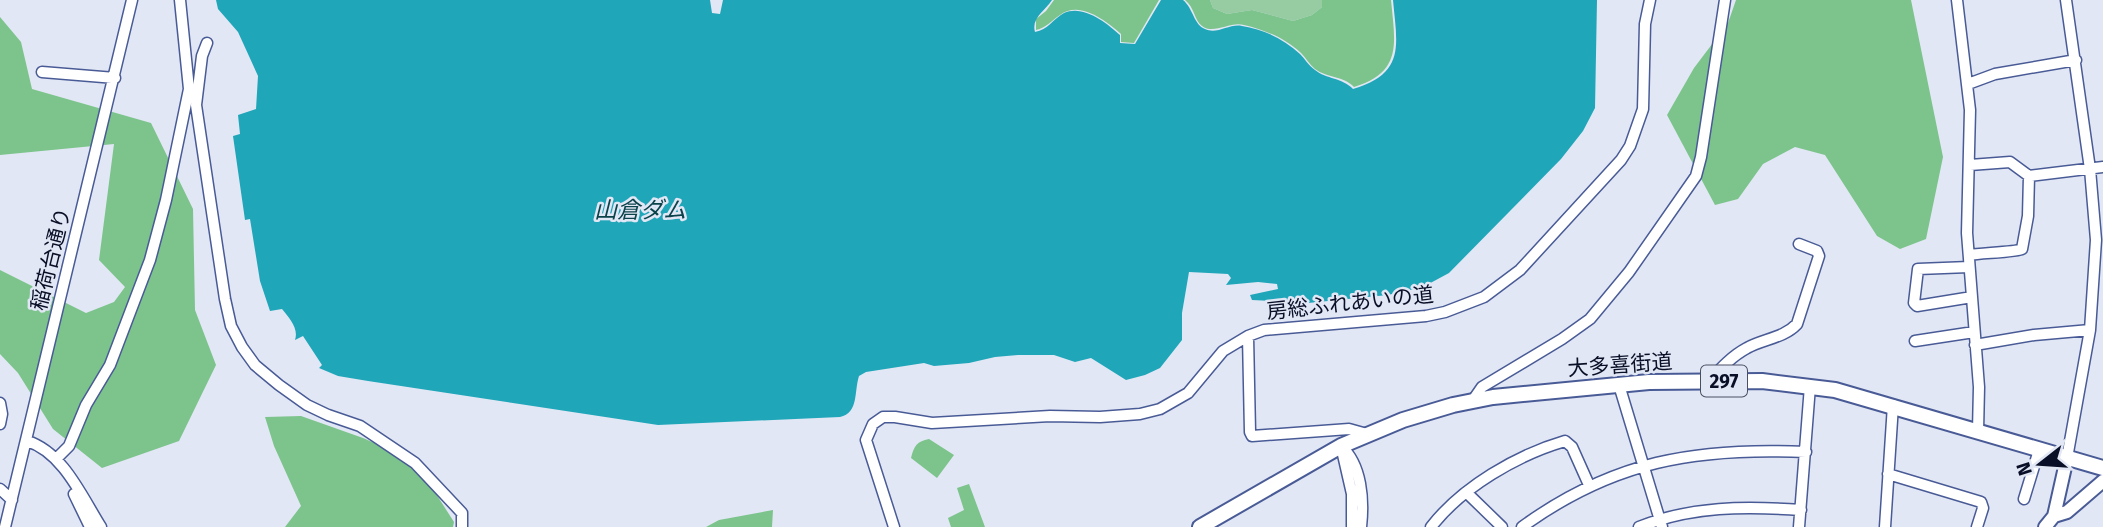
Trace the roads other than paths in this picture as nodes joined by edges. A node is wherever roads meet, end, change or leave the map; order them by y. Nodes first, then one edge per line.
1 (132, 0) edge
2 (180, 0) edge
3 (1650, 0) edge
4 (1725, 0) edge
5 (1957, 0) edge
6 (2066, 0) edge
7 (207, 43) dead end
8 (2076, 60) junction
9 (42, 72) dead end
10 (115, 78) junction
11 (1968, 84) junction
12 (1970, 165) junction
13 (2103, 167) edge
14 (2090, 169) junction
15 (2029, 176) junction
16 (1799, 244) dead end
17 (1969, 255) junction
18 (1969, 267) junction
19 (1972, 297) junction
20 (2090, 330) junction
21 (1974, 332) junction
22 (1248, 336) junction
23 (1915, 341) dead end
24 (1975, 345) junction
25 (1709, 381) junction
26 (1619, 385) junction
27 (1810, 386) junction
28 (1473, 400) junction
29 (0, 403) edge
30 (1893, 405) junction
31 (0, 424) edge
32 (1978, 431) junction
33 (1367, 434) junction
34 (27, 441) junction
35 (1342, 446) junction
36 (2039, 450) junction
37 (1806, 452) junction
38 (2067, 458) junction
39 (56, 459) junction
40 (1643, 465) junction
41 (2103, 468) edge
42 (1888, 474) junction
43 (2103, 481) edge
44 (1589, 485) junction
45 (0, 489) edge
46 (1467, 493) junction
47 (0, 498) edge
48 (2024, 499) dead end
49 (12, 500) junction
50 (1801, 510) junction
51 (0, 511) edge
52 (2050, 522) edge
53 (1661, 523) edge
54 (5, 527) edge
55 (90, 527) edge
56 (101, 527) edge
57 (462, 527) edge
58 (894, 527) edge
59 (1200, 527) edge
60 (1352, 527) edge
61 (1361, 527) edge
62 (1431, 527) edge
63 (1502, 527) edge
64 (1522, 527) edge
65 (1639, 527) edge
66 (1799, 527) edge
67 (1885, 527) edge
68 (1977, 527) edge

1 - 10 street, 稲荷台通り
2 - 39 street
3 - 22 street, 房総ふれあいの道
4 - 28 street
5 - 11 street
6 - 8 street
7 - 57 street
8 - 11 street
8 - 14 street
9 - 10 street
10 - 34 street, 稲荷台通り
11 - 12 street
12 - 15 street
12 - 17 street
13 - 14 street
14 - 15 street
14 - 20 street
15 - 17 street
16 - 25 street
17 - 18 street
18 - 19 street
18 - 19 street
19 - 21 street
20 - 24 street
20 - 38 street
21 - 23 street
21 - 24 street
22 - 33 street
22 - 58 street, 房総ふれあいの道
24 - 32 street
25 - 26 highway, 大多喜街道 / 297
25 - 27 highway, 大多喜街道 / 297
26 - 28 highway, 大多喜街道 / 297
26 - 40 street
27 - 30 highway, 大多喜街道 / 297
27 - 37 street
28 - 33 highway, 大多喜街道 / 297
29 - 31 street
30 - 32 highway, 大多喜街道 / 297
30 - 42 street
32 - 36 highway, 大多喜街道 / 297
33 - 35 highway, 大多喜街道 / 297
34 - 39 street
34 - 49 street, 稲荷台通り
35 - 59 highway, 大多喜街道 / 297
35 - 60 street
35 - 61 street
36 - 38 highway, 大多喜街道 / 297
36 - 48 street
37 - 40 street
37 - 50 street
38 - 41 highway, 大多喜街道 / 297
38 - 52 main road
39 - 55 street
39 - 56 street
40 - 44 street
40 - 53 street
42 - 67 street
42 - 68 street
43 - 52 main road
44 - 46 street
44 - 64 street
45 - 49 street
46 - 62 street
46 - 63 street
47 - 49 street
49 - 51 street
49 - 54 street, 稲荷台通り
50 - 53 street
50 - 66 street
53 - 65 street

